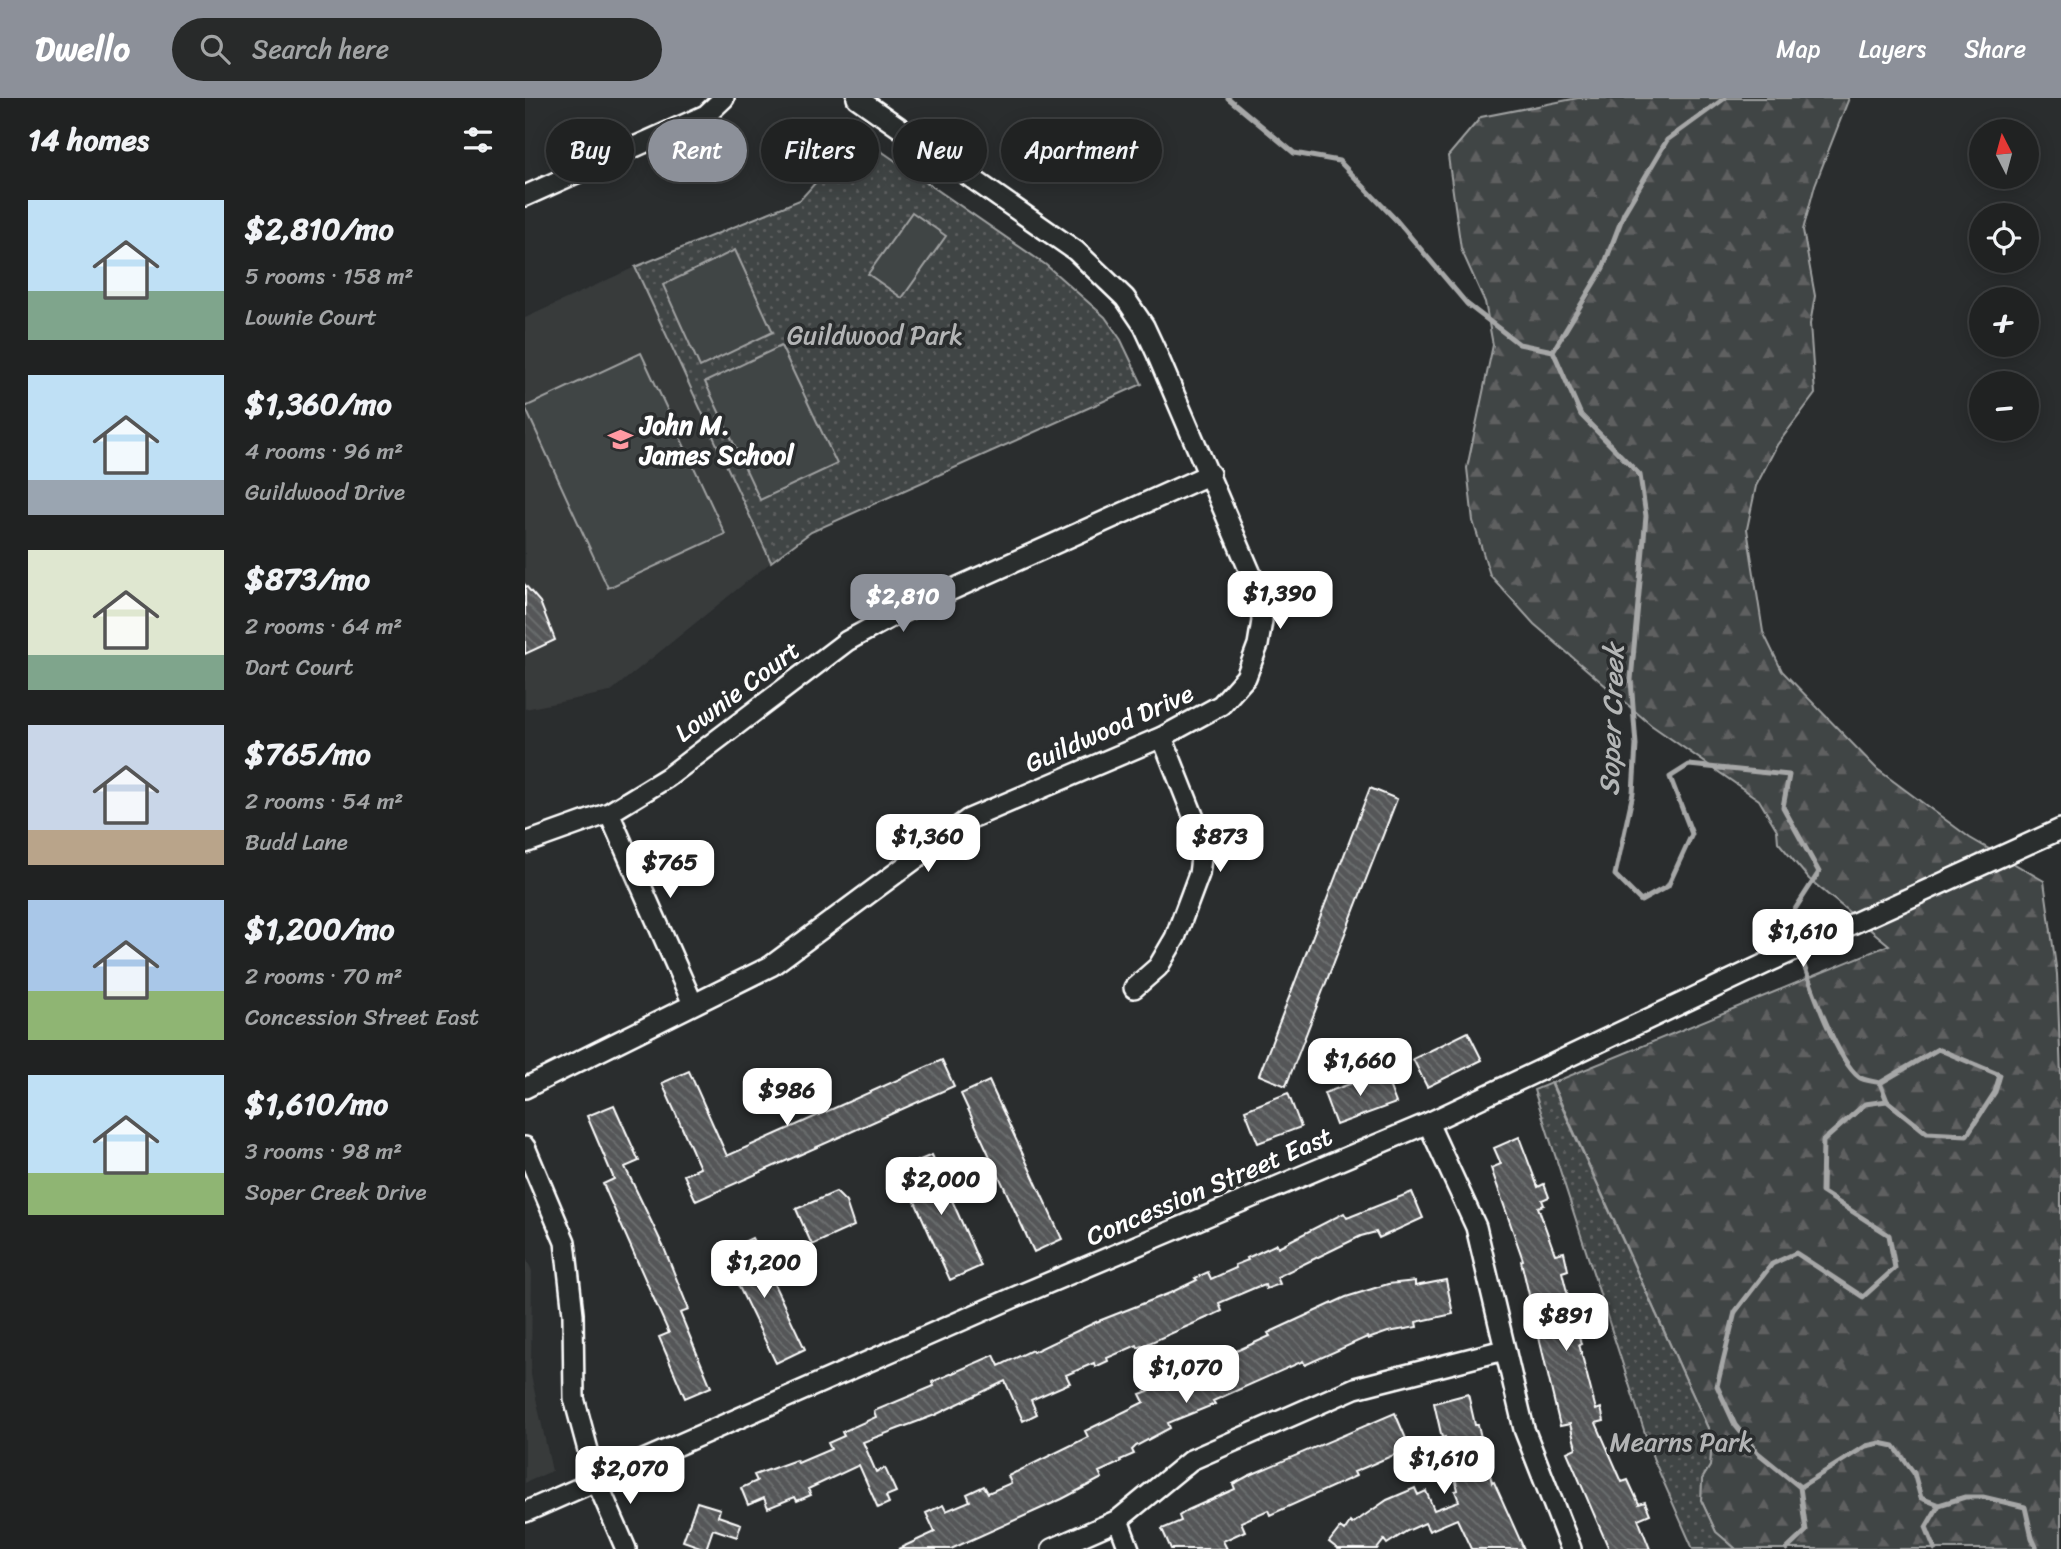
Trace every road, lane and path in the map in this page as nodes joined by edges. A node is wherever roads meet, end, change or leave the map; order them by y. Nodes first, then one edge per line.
1 (724, 98) edge
2 (857, 98) edge
3 (525, 196) edge
4 (1210, 474) junction
5 (1162, 737) junction
6 (609, 813) junction
7 (2061, 829) edge
8 (525, 843) edge
9 (1134, 988) dead end
10 (693, 1004) junction
11 (525, 1088) edge
12 (1428, 1123) junction
13 (525, 1147) edge
14 (1504, 1350) junction
15 (596, 1480) junction
16 (525, 1512) edge
17 (1118, 1520) junction
18 (627, 1549) edge
19 (1052, 1549) edge
20 (1129, 1549) edge
21 (1571, 1549) edge

1 - 3 street
2 - 4 street, Guildwood Drive
4 - 5 street, Guildwood Drive
4 - 6 street, Lownie Court
5 - 9 street
5 - 10 street, Guildwood Drive
6 - 8 street, Lownie Court
6 - 10 street
7 - 12 street, Concession Street East
10 - 11 street, Guildwood Drive
12 - 14 street
12 - 15 street, Concession Street East
13 - 15 street
14 - 17 street
14 - 21 street
15 - 16 street, Concession Street East
15 - 18 street
17 - 19 street
17 - 20 street

